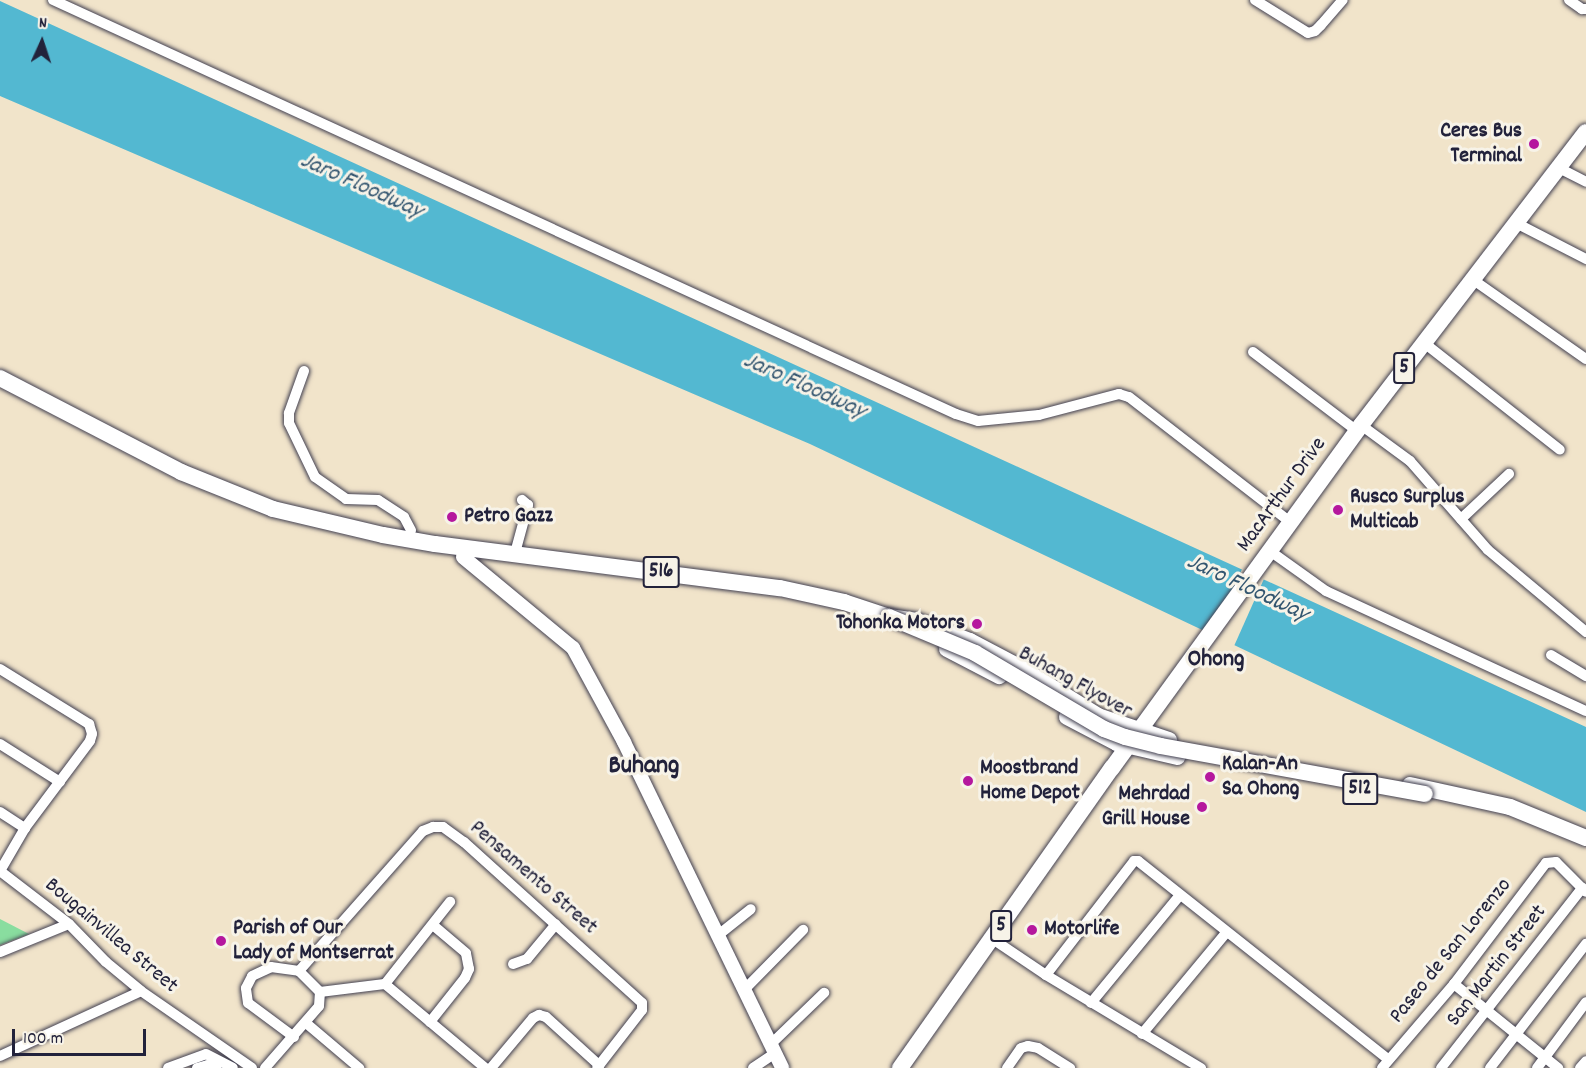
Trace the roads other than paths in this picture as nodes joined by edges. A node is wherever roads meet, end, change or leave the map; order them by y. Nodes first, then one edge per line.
1 (53, 0) edge
2 (1255, 0) edge
3 (1343, 0) edge
4 (1569, 0) edge
5 (1584, 9) edge
6 (1586, 132) edge
7 (1559, 168) junction
8 (1586, 182) edge
9 (1516, 223) junction
10 (1586, 259) edge
11 (1472, 279) junction
12 (1423, 342) junction
13 (1253, 352) dead end
14 (1586, 359) edge
15 (304, 371) dead end
16 (0, 378) edge
17 (1359, 428) junction
18 (1560, 450) dead end
19 (1509, 474) dead end
20 (522, 500) dead end
21 (1461, 519) junction
22 (1290, 522) junction
23 (411, 530) joint
24 (430, 543) junction
25 (515, 553) junction
26 (1268, 553) junction
27 (463, 557) joint
28 (889, 617) junction
29 (1586, 632) edge
30 (1551, 655) dead end
31 (0, 669) edge
32 (1586, 676) edge
33 (1155, 710) junction
34 (1586, 711) edge
35 (1112, 722) junction
36 (1140, 731) junction
37 (1095, 734) junction
38 (1176, 741) junction
39 (0, 744) edge
40 (1128, 746) junction
41 (1156, 753) junction
42 (1112, 768) junction
43 (60, 782) junction
44 (1446, 798) junction
45 (0, 812) edge
46 (25, 828) junction
47 (1586, 838) edge
48 (1586, 850) edge
49 (0, 871) edge
50 (1584, 890) edge
51 (1180, 895) junction
52 (450, 902) dead end
53 (751, 909) dead end
54 (69, 924) junction
55 (556, 924) junction
56 (434, 926) junction
57 (803, 930) dead end
58 (1227, 933) junction
59 (717, 936) junction
60 (992, 938) junction
61 (1586, 944) edge
62 (0, 952) edge
63 (513, 964) dead end
64 (299, 970) junction
65 (1046, 975) junction
66 (385, 984) junction
67 (1454, 984) junction
68 (745, 989) junction
69 (141, 991) junction
70 (320, 992) junction
71 (824, 993) dead end
72 (1586, 1002) edge
73 (1091, 1003) junction
74 (1489, 1010) junction
75 (430, 1022) junction
76 (306, 1023) junction
77 (198, 1029) junction
78 (1518, 1033) junction
79 (1142, 1034) junction
80 (294, 1037) junction
81 (773, 1048) junction
82 (0, 1056) edge
83 (1545, 1057) junction
84 (1586, 1061) edge
85 (214, 1063) edge
86 (1385, 1064) edge
87 (598, 1066) edge
88 (168, 1068) edge
89 (197, 1068) edge
90 (233, 1068) edge
91 (252, 1068) edge
92 (266, 1068) edge
93 (359, 1068) edge
94 (485, 1068) edge
95 (491, 1068) edge
96 (753, 1068) edge
97 (782, 1068) edge
98 (900, 1068) edge
99 (1007, 1068) edge
100 (1071, 1068) edge
101 (1201, 1068) edge
102 (1441, 1068) edge
103 (1491, 1068) edge
104 (1537, 1068) edge
105 (1558, 1068) edge
106 (1580, 1068) edge

1 - 22 street
2 - 3 street
4 - 5 street
6 - 7 main road, MacArthur Drive / 5
7 - 8 street
7 - 9 main road, MacArthur Drive / 5
9 - 10 street
9 - 11 main road, MacArthur Drive / 5
11 - 12 main road, MacArthur Drive / 5
11 - 14 street
12 - 17 main road, MacArthur Drive / 5
12 - 18 street
13 - 17 street
15 - 23 street
16 - 24 main road, 516
17 - 21 street
17 - 22 main road, MacArthur Drive / 5
19 - 21 street
20 - 25 street
21 - 29 street
22 - 26 main road, MacArthur Drive / 5
23 - 24 main road
24 - 25 main road, 516
24 - 27 main road
25 - 28 main road, 516
26 - 33 main road, MacArthur Drive / 5
26 - 34 street
27 - 59 street
28 - 35 main road, 516
28 - 37 main road, 516
28 - 44 main road, Buhang Flyover / 512, bridge
30 - 32 street
31 - 43 street
33 - 35 main road
33 - 36 main road, MacArthur Drive / 5
33 - 38 main road
35 - 36 main road, 516
36 - 38 main road, 512
36 - 40 main road, MacArthur Drive / 5
37 - 40 main road, 516
37 - 42 main road
38 - 44 main road, 512
39 - 43 street
40 - 41 main road, 512
40 - 42 main road, MacArthur Drive / 5
41 - 42 main road
41 - 44 main road, 512
42 - 60 main road, MacArthur Drive / 5
43 - 46 street
44 - 47 main road, 512
44 - 48 main road, 512
45 - 46 street
46 - 49 street
49 - 54 street, Bougainvillea Street
50 - 67 street, Paseo de San Lorenzo
50 - 74 street, San Martin Street
51 - 58 street
51 - 65 street
51 - 73 street
52 - 56 street
53 - 59 street
54 - 62 street
54 - 69 street, Bougainvillea Street
55 - 63 street
55 - 64 street, Pensamento Street
55 - 87 street, Pensamento Street
56 - 66 street
56 - 75 street
57 - 68 street
58 - 79 street
58 - 86 street
59 - 68 street
60 - 65 street
60 - 98 main road, MacArthur Drive / 5
61 - 78 street
64 - 70 street
64 - 80 street
65 - 73 street
66 - 70 street
66 - 75 street
67 - 74 street
67 - 86 street, Paseo de San Lorenzo
68 - 81 street
69 - 77 street, Bougainvillea Street
69 - 82 street
70 - 76 street
71 - 81 street
72 - 83 street
73 - 79 street
74 - 78 street
74 - 102 street, San Martin Street
75 - 94 street
76 - 80 street
76 - 93 street
77 - 85 street, Bougainvillea Street
77 - 91 street, Bougainvillea Street
78 - 83 street
78 - 103 street
79 - 101 street
80 - 92 street
81 - 96 street
81 - 97 street
83 - 104 street
83 - 105 street
84 - 106 street
85 - 88 street
85 - 89 street
85 - 90 street
87 - 95 street
99 - 100 street

